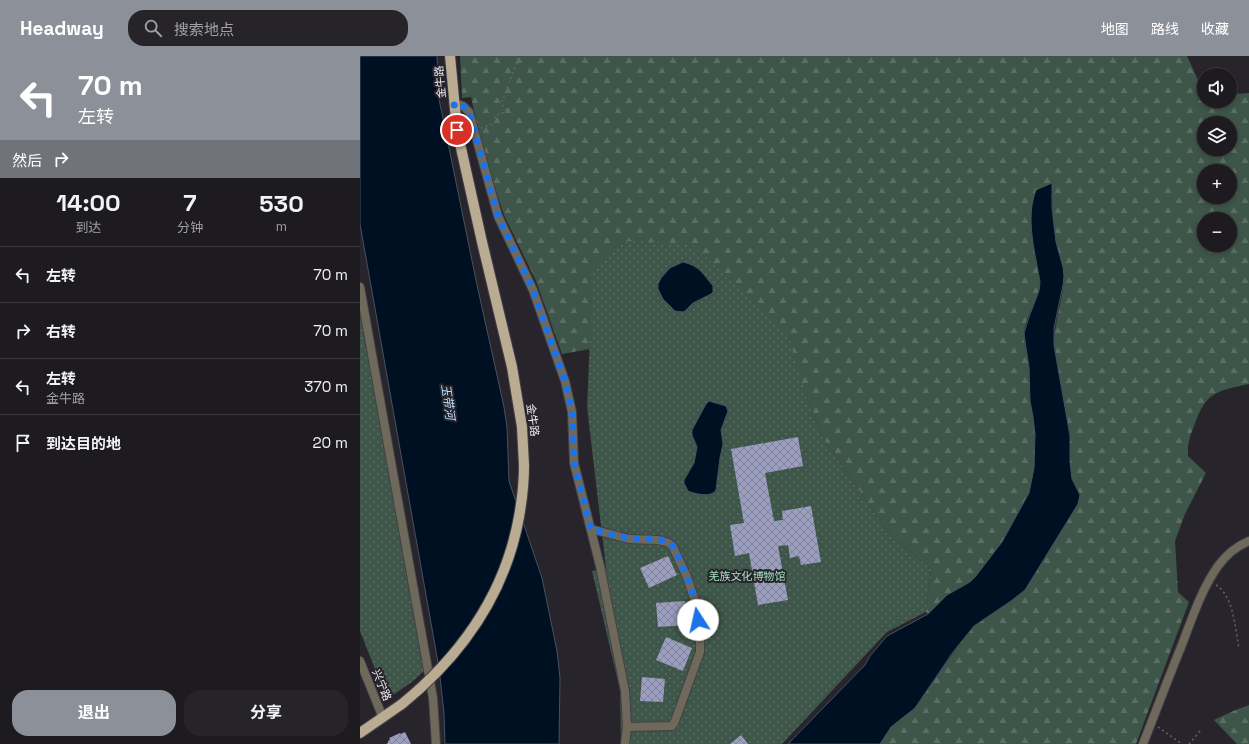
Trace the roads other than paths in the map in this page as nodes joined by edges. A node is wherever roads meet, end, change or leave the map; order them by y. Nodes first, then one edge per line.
1 (450, 56) edge
2 (454, 103) junction
3 (360, 287) edge
4 (591, 529) junction
5 (1249, 541) edge
6 (360, 661) edge
7 (383, 718) junction
8 (627, 727) junction
9 (360, 733) edge
10 (436, 744) edge
11 (626, 744) edge
12 (1143, 744) edge

1 - 2 main road, 金牛路
2 - 4 street
2 - 7 main road, 金牛路, bridge
3 - 10 street
4 - 8 street
4 - 8 street
5 - 12 street
6 - 7 street, 兴宁路
7 - 9 main road, 金牛路
8 - 11 street

